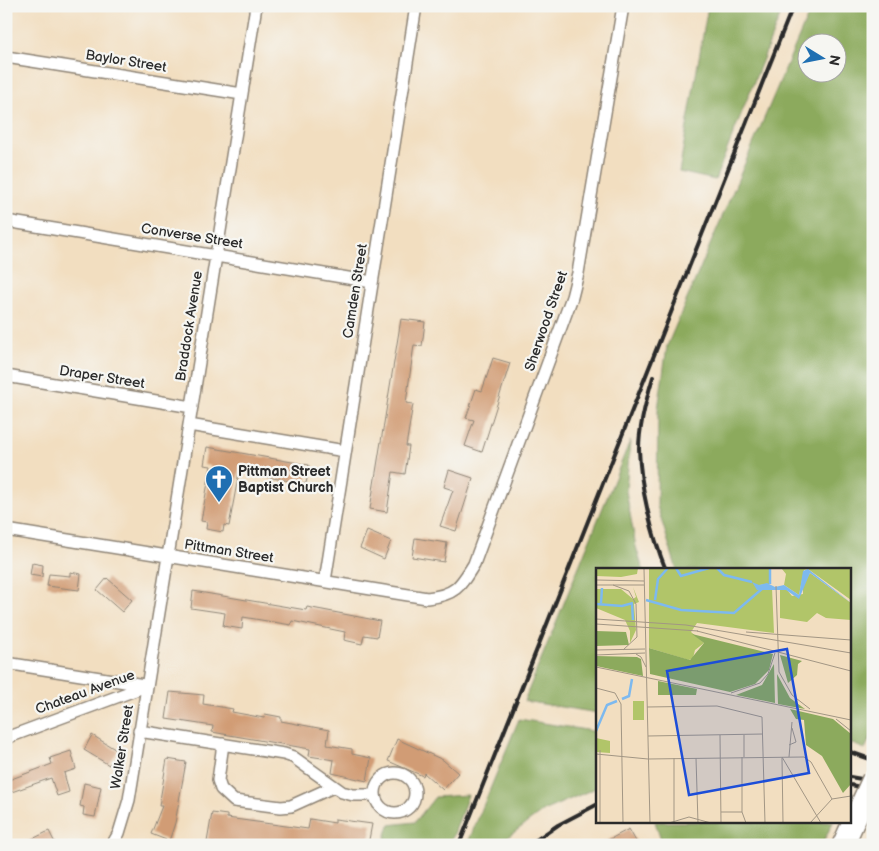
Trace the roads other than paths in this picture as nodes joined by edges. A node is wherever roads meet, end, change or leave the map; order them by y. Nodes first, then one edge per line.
1 (256, 6) edge
2 (416, 6) edge
3 (623, 6) edge
4 (6, 57) edge
5 (242, 94) junction
6 (6, 221) edge
7 (216, 254) junction
8 (372, 282) junction
9 (6, 376) edge
10 (192, 407) junction
11 (189, 425) junction
12 (345, 451) junction
13 (6, 530) edge
14 (168, 556) junction
15 (326, 581) junction
16 (447, 596) joint
17 (153, 651) joint
18 (6, 663) edge
19 (146, 686) junction
20 (139, 731) junction
21 (6, 738) edge
22 (223, 744) junction
23 (873, 779) edge
24 (333, 787) junction
25 (375, 795) dead end
26 (852, 824) edge
27 (852, 824) edge
28 (112, 845) edge
29 (842, 845) edge

1 - 5 street, Braddock Avenue
2 - 8 street, Camden Street
3 - 16 street, Sherwood Street
4 - 5 street, Baylor Street
5 - 7 street, Braddock Avenue
6 - 7 street, Converse Street
7 - 8 street, Converse Street
7 - 10 street, Braddock Avenue
8 - 12 street, Camden Street
9 - 10 street, Draper Street
10 - 11 street, Braddock Avenue
11 - 12 street
11 - 14 street, Braddock Avenue
12 - 15 street, Camden Street
13 - 14 street, Pittman Street
14 - 15 street, Pittman Street
14 - 17 street, Braddock Avenue
15 - 16 street, Pittman Street
17 - 19 street, Walker Street
18 - 19 street
19 - 20 street, Walker Street
19 - 21 street, Chateau Avenue
20 - 22 street
20 - 28 street, Walker Street
22 - 24 street
22 - 24 street
23 - 26 highway, bridge
24 - 25 street
27 - 29 highway, bridge

